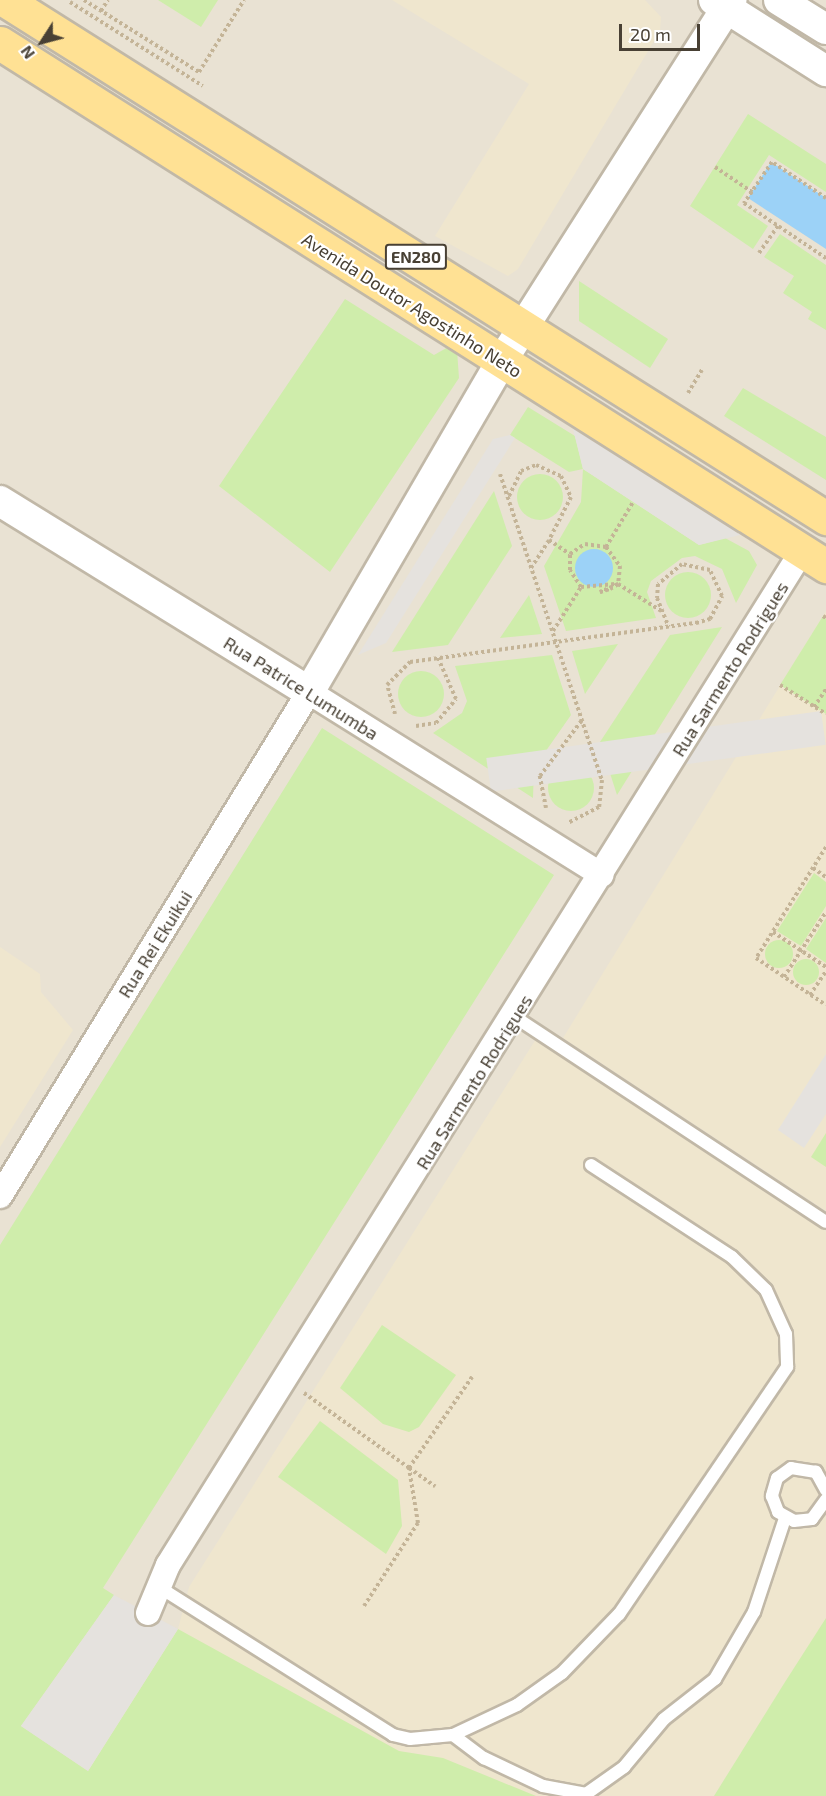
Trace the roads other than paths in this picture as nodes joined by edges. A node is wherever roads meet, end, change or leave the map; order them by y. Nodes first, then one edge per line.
1 (5, 0) edge
2 (779, 0) edge
3 (724, 3) edge
4 (826, 29) edge
5 (0, 43) edge
6 (826, 71) edge
7 (525, 325) junction
8 (501, 362) junction
9 (0, 501) edge
10 (826, 518) edge
11 (814, 558) edge
12 (309, 692) junction
13 (602, 875) junction
14 (515, 1017) junction
15 (591, 1165) dead end
16 (0, 1196) edge
17 (826, 1222) edge
18 (826, 1490) edge
19 (826, 1500) edge
20 (785, 1518) junction
21 (159, 1587) junction
22 (148, 1613) dead end
23 (453, 1735) junction

1 - 7 main road, EN280
2 - 4 street
3 - 6 street
3 - 7 street
5 - 8 main road, Avenida Doutor Agostinho Neto / EN280
7 - 8 street
7 - 10 main road, EN280
8 - 11 main road, Avenida Doutor Agostinho Neto / EN280
8 - 12 street
9 - 12 street, Rua Patrice Lumumba
11 - 13 street, Rua Sarmento Rodrigues
12 - 13 street, Rua Patrice Lumumba
12 - 16 street, Rua Rei Ekuikui
13 - 14 street, Rua Sarmento Rodrigues
14 - 17 lane
14 - 21 street, Rua Sarmento Rodrigues
15 - 23 lane
18 - 20 lane
19 - 20 lane
20 - 23 lane
21 - 22 street, Rua Sarmento Rodrigues
21 - 23 lane

